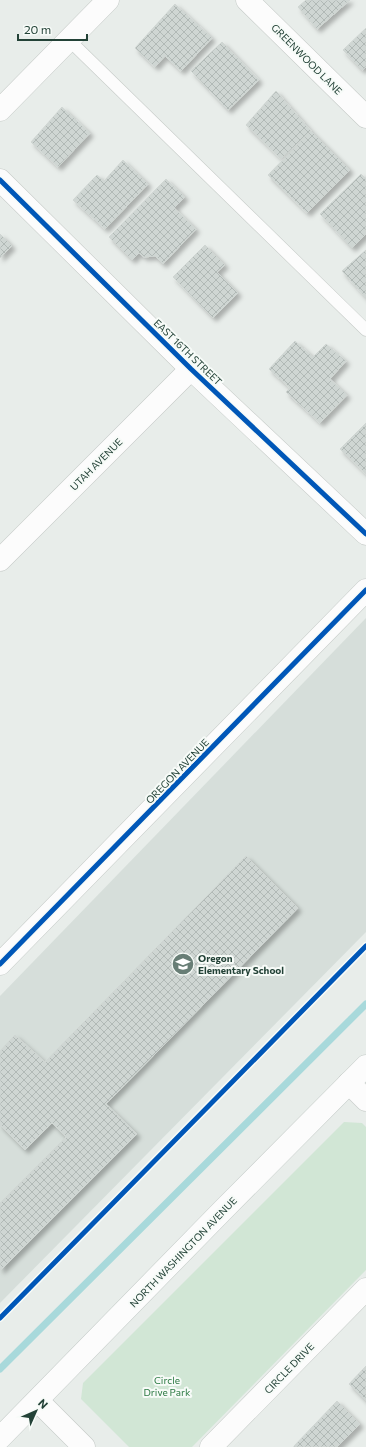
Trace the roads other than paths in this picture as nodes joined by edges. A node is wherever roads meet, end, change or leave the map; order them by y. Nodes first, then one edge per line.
1 (108, 0) edge
2 (247, 0) edge
3 (69, 40) junction
4 (0, 110) edge
5 (366, 117) edge
6 (0, 180) edge
7 (366, 330) edge
8 (191, 369) junction
9 (366, 534) edge
10 (0, 560) edge
11 (366, 590) edge
12 (0, 964) edge
13 (366, 1066) edge
14 (349, 1083) junction
15 (366, 1100) edge
16 (366, 1289) edge
17 (38, 1401) junction
18 (0, 1438) edge
19 (84, 1447) edge
20 (211, 1447) edge

1 - 3 street
2 - 5 street, GREENWOOD LANE
3 - 4 street
3 - 7 lane
6 - 8 street, EAST 16TH STREET
8 - 9 street, EAST 16TH STREET
8 - 10 street, UTAH AVENUE
11 - 12 street, OREGON AVENUE
13 - 14 street, NORTH WASHINGTON AVENUE
14 - 15 street
14 - 17 street, NORTH WASHINGTON AVENUE
16 - 20 street, CIRCLE DRIVE
17 - 18 street, NORTH WASHINGTON AVENUE
17 - 19 street

